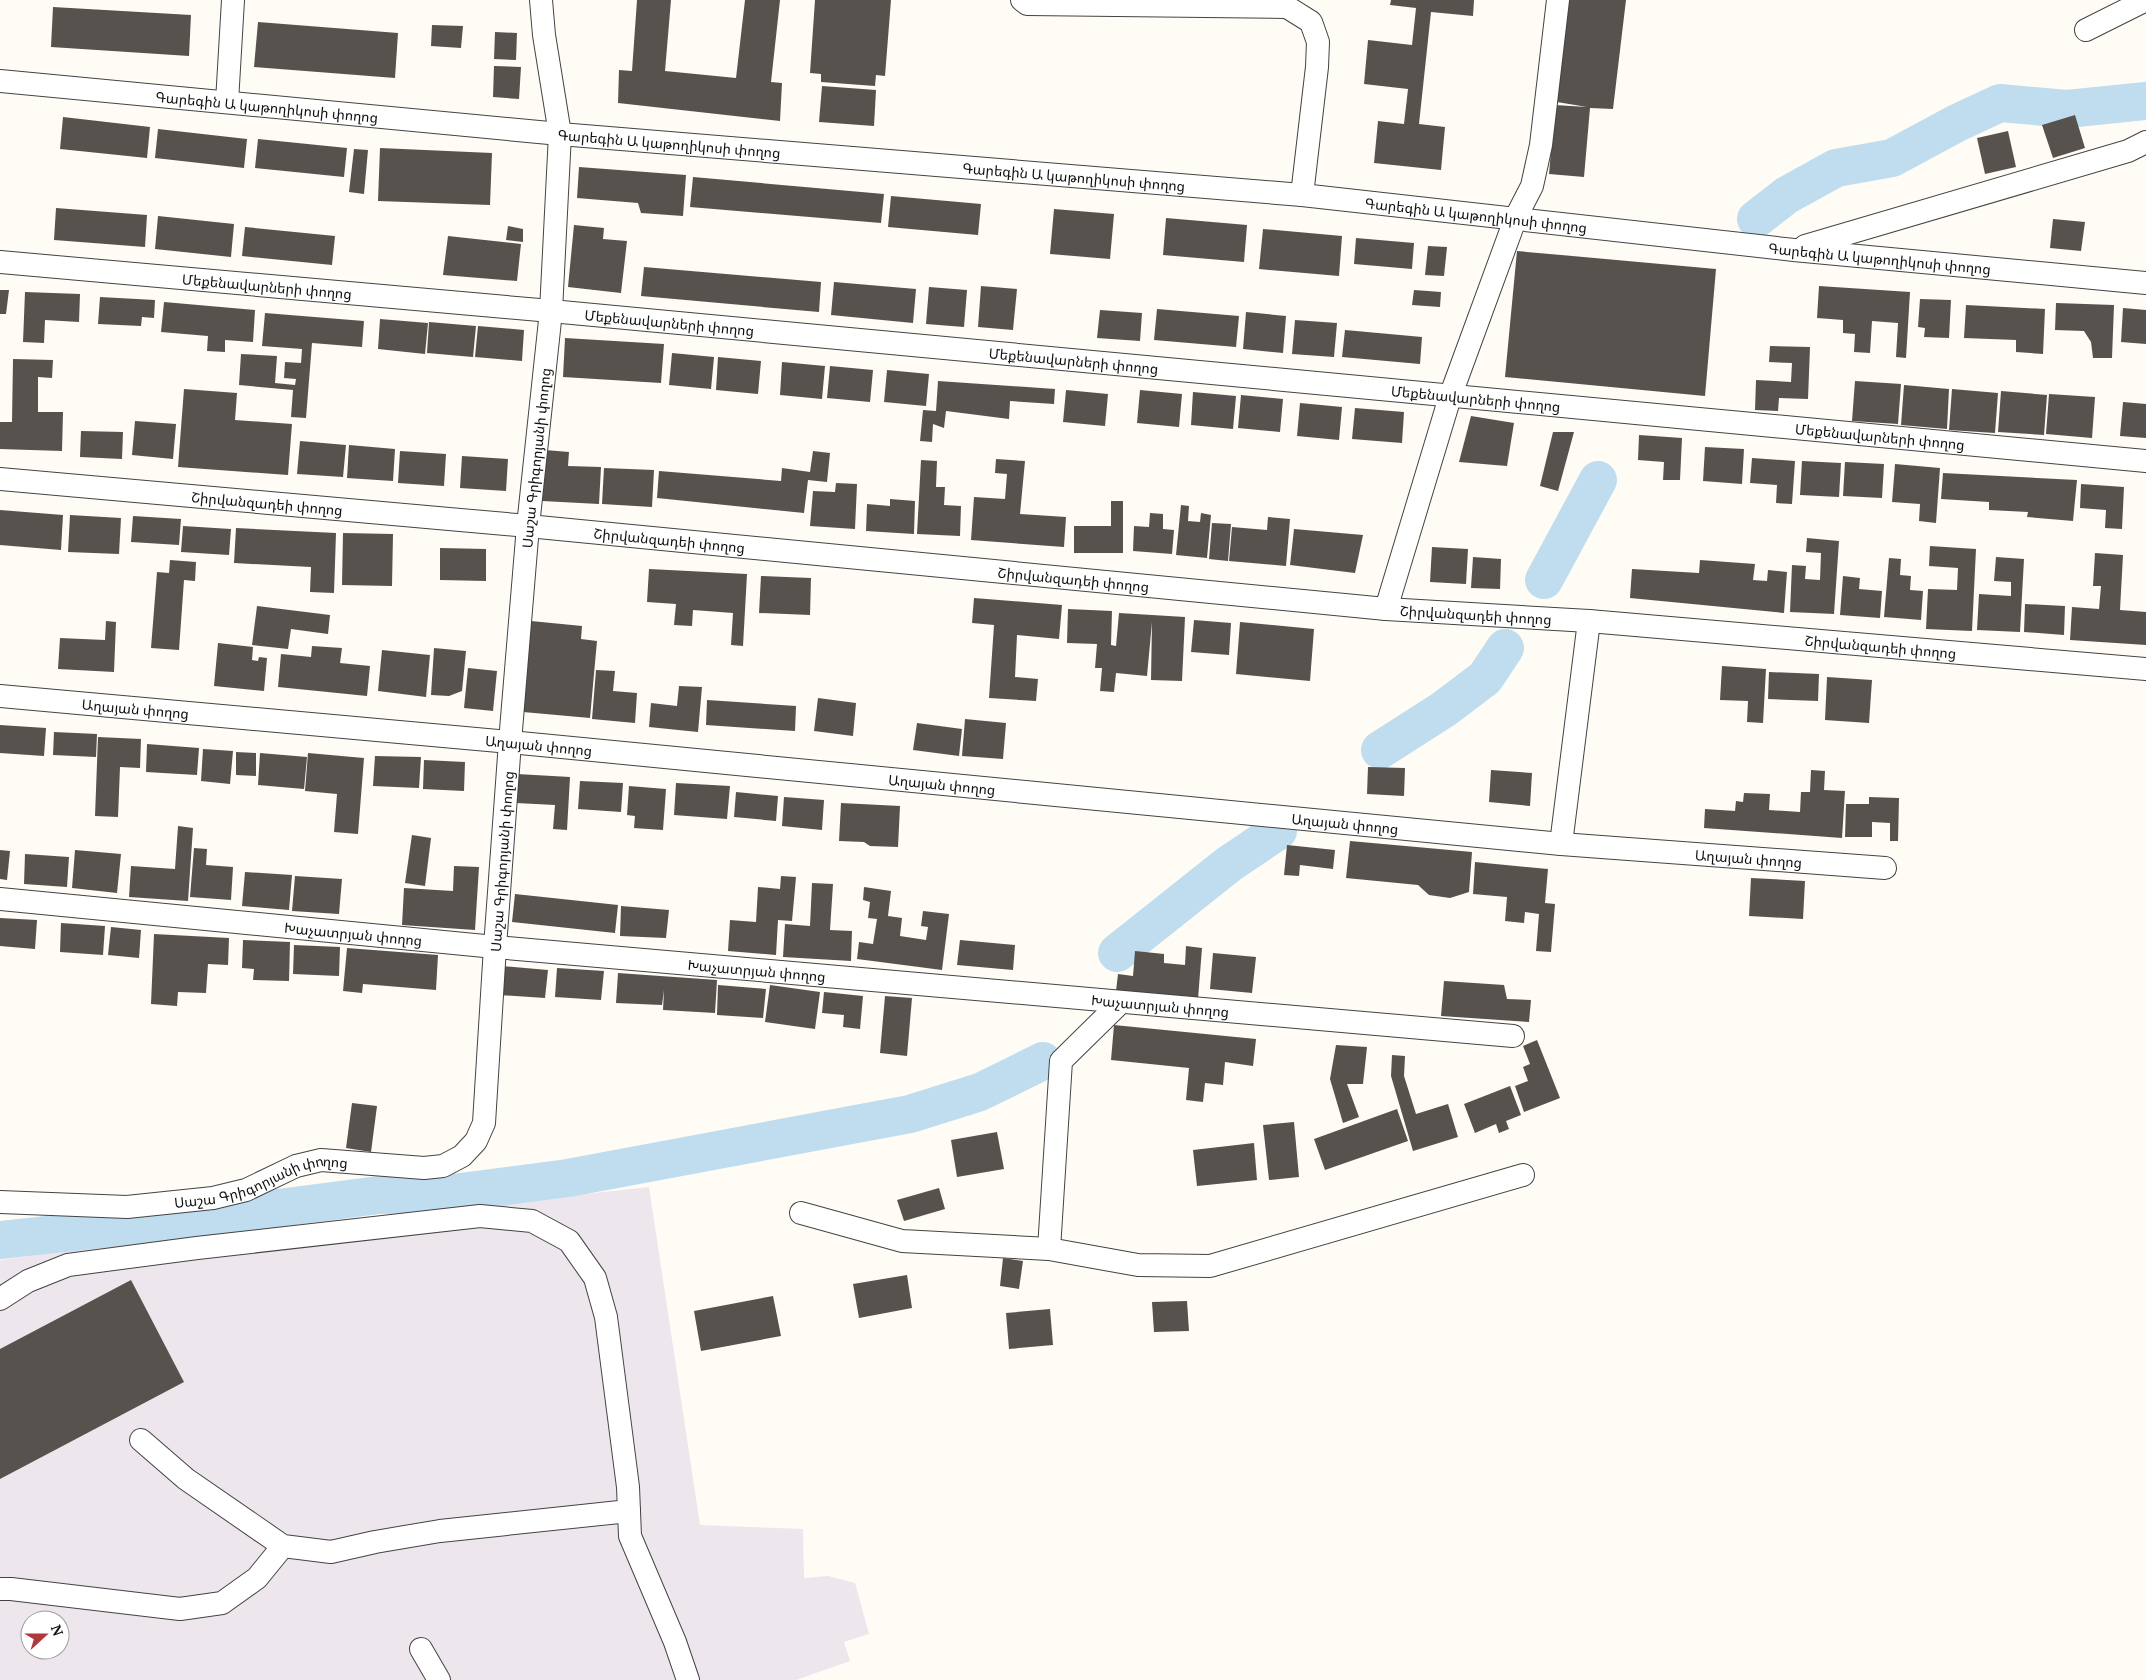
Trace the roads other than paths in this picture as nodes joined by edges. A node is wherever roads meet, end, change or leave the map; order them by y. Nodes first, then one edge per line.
1 (233, 0) edge
2 (541, 0) edge
3 (1022, 0) edge
4 (1558, 0) edge
5 (2146, 0) edge
6 (1279, 3) edge
7 (2086, 30) dead end
8 (0, 81) edge
9 (227, 102) junction
10 (560, 134) junction
11 (2146, 142) edge
12 (1302, 195) junction
13 (1516, 217) junction
14 (1794, 250) junction
15 (0, 262) edge
16 (2146, 283) edge
17 (551, 311) junction
18 (1450, 397) junction
19 (2146, 461) edge
20 (0, 479) edge
21 (528, 526) junction
22 (1386, 610) junction
23 (1589, 621) junction
24 (2146, 669) edge
25 (0, 696) edge
26 (510, 742) junction
27 (1561, 844) junction
28 (1885, 868) dead end
29 (0, 899) edge
30 (494, 947) junction
31 (1120, 1003) junction
32 (1513, 1036) dead end
33 (1523, 1174) dead end
34 (0, 1202) edge
35 (801, 1213) dead end
36 (1049, 1249) junction
37 (0, 1299) edge
38 (141, 1440) dead end
39 (629, 1511) junction
40 (283, 1546) junction
41 (0, 1589) edge
42 (421, 1649) dead end
43 (439, 1680) edge
44 (688, 1680) edge

1 - 9 street
2 - 10 street, Սաշա Գրիգորյանի փողոց
3 - 6 street
4 - 13 street
5 - 7 street
6 - 12 street
8 - 9 street, Գարեգին Ա կաթողիկոսի փողոց
9 - 10 street, Գարեգին Ա կաթողիկոսի փողոց
10 - 12 street, Գարեգին Ա կաթողիկոսի փողոց
10 - 17 street, Սաշա Գրիգորյանի փողոց
11 - 14 street
12 - 13 street, Գարեգին Ա կաթողիկոսի փողոց
13 - 14 street, Գարեգին Ա կաթողիկոսի փողոց
13 - 18 street
14 - 16 street, Գարեգին Ա կաթողիկոսի փողոց
15 - 17 street, Մեքենավարների փողոց
17 - 18 street, Մեքենավարների փողոց
17 - 21 street, Սաշա Գրիգորյանի փողոց
18 - 19 street, Մեքենավարների փողոց
18 - 22 street
20 - 21 street, Շիրվանզադեի փողոց
21 - 22 street, Շիրվանզադեի փողոց
21 - 26 street, Սաշա Գրիգորյանի փողոց
22 - 23 street, Շիրվանզադեի փողոց
23 - 24 street, Շիրվանզադեի փողոց
23 - 27 street
25 - 26 street, Աղայան փողոց
26 - 27 street, Աղայան փողոց
26 - 30 street, Սաշա Գրիգորյանի փողոց
27 - 28 street, Աղայան փողոց
29 - 30 street, Խաչատրյան փողոց
30 - 31 street, Խաչատրյան փողոց
30 - 34 street, Սաշա Գրիգորյանի փողոց
31 - 32 street, Խաչատրյան փողոց
31 - 36 street
33 - 36 street
35 - 36 street
37 - 39 street
38 - 40 street
39 - 40 street
39 - 44 street
40 - 41 street
42 - 43 street

